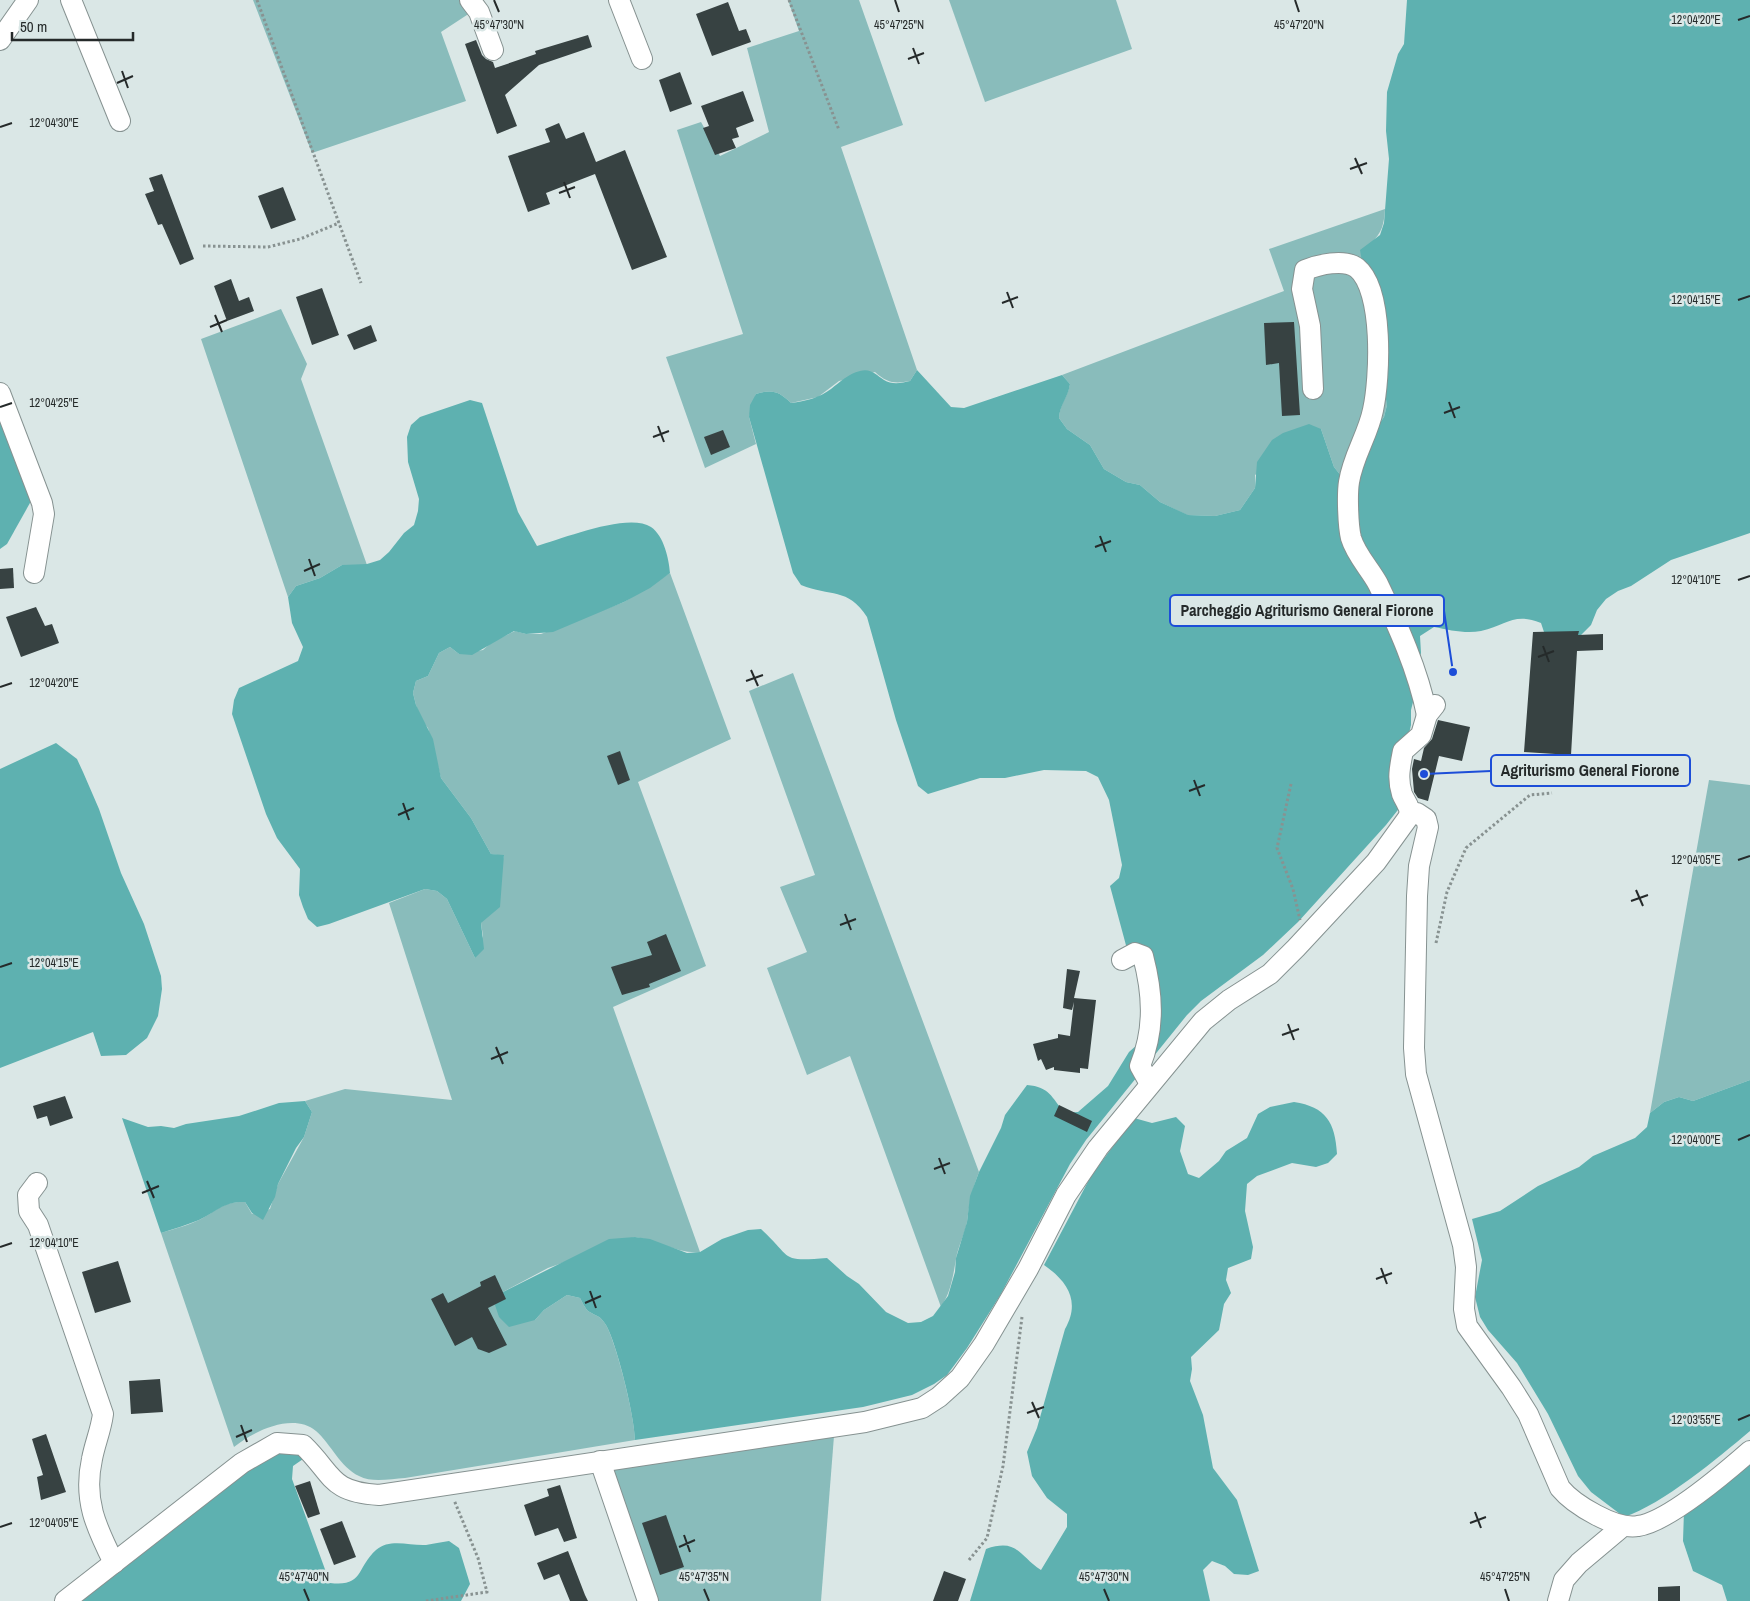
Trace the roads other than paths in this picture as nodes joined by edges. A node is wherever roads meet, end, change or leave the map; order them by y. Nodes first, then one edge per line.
1 (28, 0) edge
2 (71, 0) edge
3 (470, 0) edge
4 (619, 0) edge
5 (0, 40) edge
6 (493, 50) dead end
7 (642, 59) dead end
8 (120, 121) dead end
9 (1313, 389) dead end
10 (0, 393) edge
11 (34, 573) dead end
12 (1410, 815) junction
13 (1122, 960) dead end
14 (1150, 1084) junction
15 (37, 1183) dead end
16 (1750, 1451) edge
17 (600, 1462) junction
18 (1623, 1526) junction
19 (114, 1563) junction
20 (65, 1601) edge
21 (648, 1601) edge
22 (1558, 1601) edge

1 - 5 street
2 - 8 street
3 - 6 street
4 - 7 street
9 - 12 street
10 - 11 street
12 - 14 street
12 - 18 street
13 - 14 street
14 - 17 street
15 - 19 street
16 - 18 street
17 - 19 street
17 - 21 street
18 - 22 street
19 - 20 street

